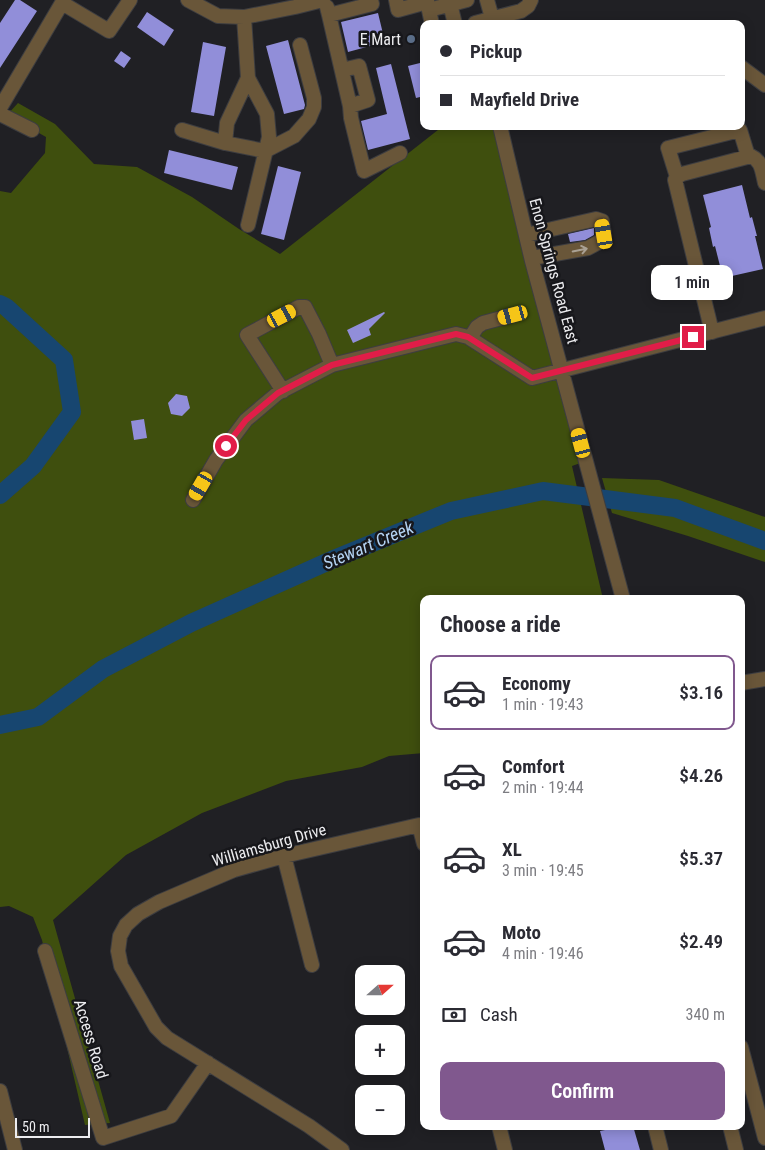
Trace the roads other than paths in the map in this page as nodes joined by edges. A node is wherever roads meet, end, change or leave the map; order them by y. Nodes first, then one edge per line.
1 (130, 0) edge
2 (188, 0) edge
3 (324, 0) edge
4 (372, 0) edge
5 (396, 0) edge
6 (468, 0) edge
7 (487, 0) edge
8 (531, 0) edge
9 (60, 1) edge
10 (450, 4) junction
11 (429, 9) edge
12 (329, 15) junction
13 (244, 17) junction
14 (492, 18) junction
15 (454, 20) edge
16 (474, 20) edge
17 (485, 20) edge
18 (300, 45) dead end
19 (745, 70) edge
20 (248, 78) junction
21 (765, 86) edge
22 (0, 108) edge
23 (0, 114) edge
24 (32, 130) dead end
25 (182, 130) dead end
26 (501, 130) edge
27 (225, 142) junction
28 (266, 151) junction
29 (400, 153) dead end
30 (748, 156) junction
31 (677, 177) junction
32 (765, 182) edge
33 (248, 225) dead end
34 (526, 235) junction
35 (532, 258) junction
36 (513, 315) dead end
37 (765, 318) edge
38 (712, 332) junction
39 (470, 338) junction
40 (332, 365) junction
41 (562, 371) junction
42 (283, 390) junction
43 (193, 500) dead end
44 (622, 595) edge
45 (765, 679) edge
46 (745, 682) edge
47 (420, 829) edge
48 (284, 856) junction
49 (45, 951) dead end
50 (312, 965) dead end
51 (208, 1064) junction
52 (745, 1077) edge
53 (747, 1091) edge
54 (1, 1096) edge
55 (500, 1130) edge
56 (656, 1130) edge
57 (731, 1130) edge
58 (765, 1138) edge
59 (15, 1150) edge
60 (342, 1150) edge
61 (505, 1150) edge
62 (661, 1150) edge
63 (736, 1150) edge

1 - 9 street
2 - 13 street
3 - 12 street
3 - 13 street
4 - 12 street
5 - 11 street
6 - 10 street
6 - 16 street
7 - 14 street
8 - 14 street
9 - 22 street
10 - 11 street
10 - 15 street
12 - 29 street
13 - 20 street
14 - 17 street
18 - 28 street
19 - 21 street
20 - 27 street
20 - 28 street
23 - 24 street
25 - 27 street
26 - 34 street, Enon Springs Road East
27 - 28 street
28 - 33 street
30 - 31 street
30 - 31 street
30 - 32 street
31 - 38 street
34 - 35 street, Enon Springs Road East
35 -> 34 street
35 - 41 street, Enon Springs Road East
36 - 39 street
37 - 38 street
38 - 41 street
39 - 40 street
39 - 41 street
40 - 42 street
40 - 42 street
41 - 44 street, Enon Springs Road East
42 - 43 street
45 - 46 street
47 - 48 street, Williamsburg Drive
48 - 50 street
48 - 51 street, Williamsburg Drive
49 - 51 street, Access Road
51 - 60 street, Williamsburg Drive
52 - 53 street
53 - 58 street
54 - 59 street
55 - 61 street
56 - 62 street
57 - 63 street

